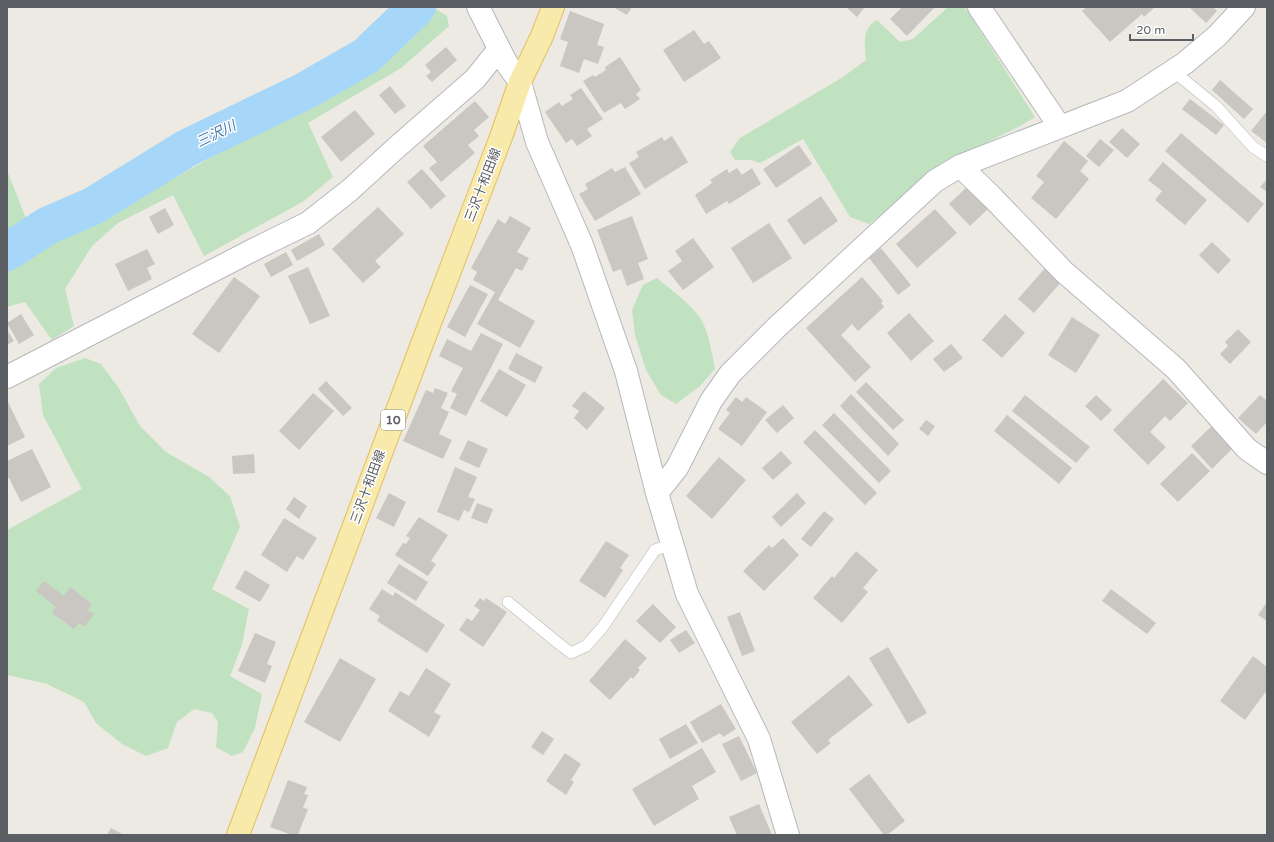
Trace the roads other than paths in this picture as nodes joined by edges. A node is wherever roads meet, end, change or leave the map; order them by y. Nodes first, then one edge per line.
1 (478, 7) edge
2 (553, 7) edge
3 (979, 7) edge
4 (1242, 8) edge
5 (499, 49) junction
6 (1173, 71) junction
7 (520, 82) junction
8 (1060, 127) junction
9 (1267, 156) edge
10 (960, 166) junction
11 (7, 377) edge
12 (1267, 463) edge
13 (657, 493) junction
14 (672, 544) junction
15 (508, 602) dead end
16 (238, 835) edge
17 (788, 835) edge

1 - 5 street
2 - 7 main road, 三沢十和田線 / 10
3 - 8 street
4 - 6 street
5 - 7 street
5 - 11 street
6 - 8 street
6 - 9 lane
7 - 13 street
7 - 16 main road, 三沢十和田線 / 10
8 - 10 street
10 - 12 street
10 - 13 street
13 - 14 street
14 - 15 lane
14 - 17 street

